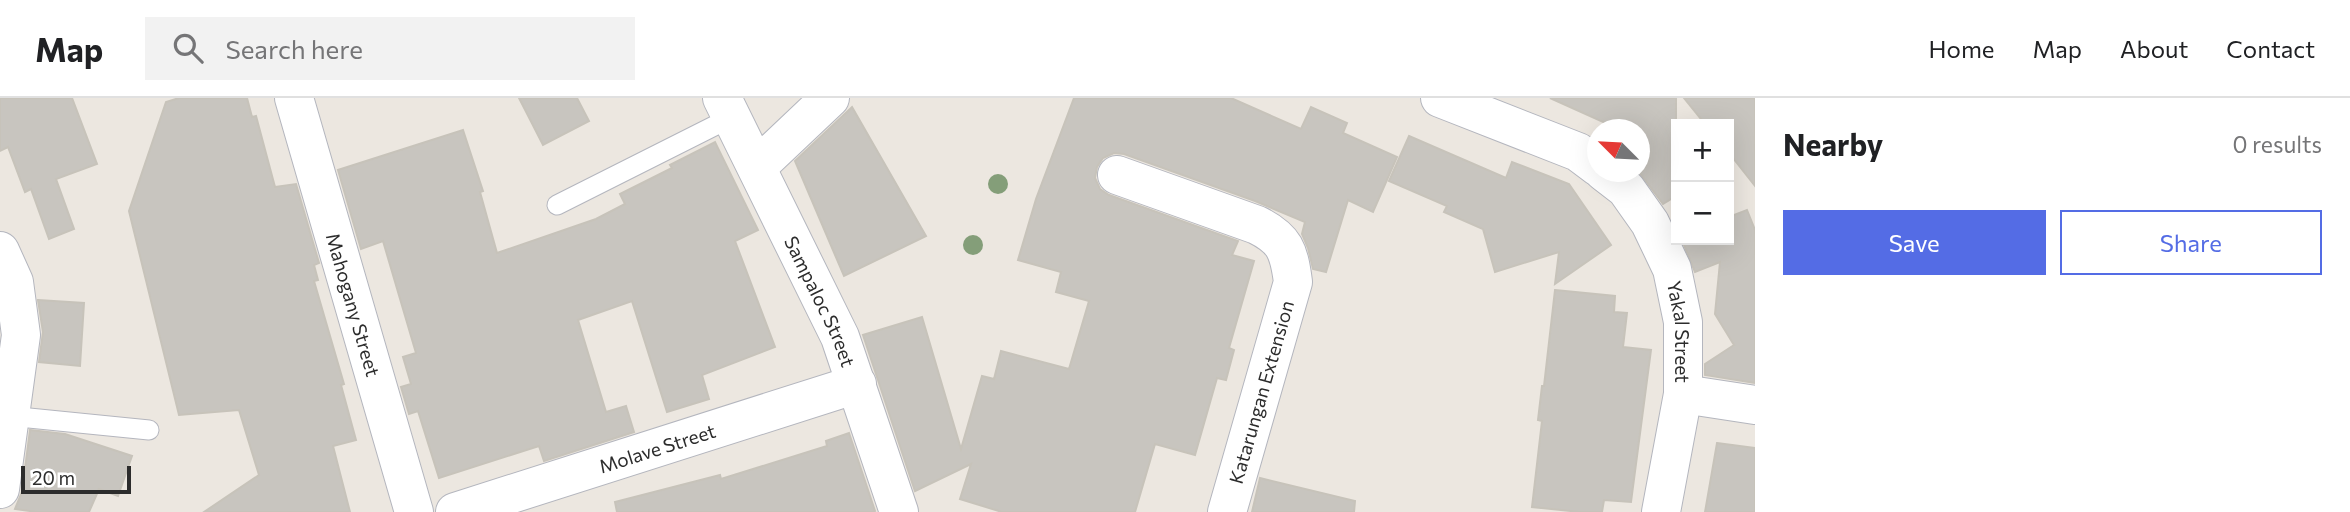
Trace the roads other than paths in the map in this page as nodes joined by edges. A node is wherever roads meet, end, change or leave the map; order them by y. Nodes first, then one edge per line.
1 (294, 98) edge
2 (830, 98) edge
3 (1440, 98) edge
4 (727, 108) edge
5 (1587, 159) edge
6 (757, 167) junction
7 (1117, 176) dead end
8 (1617, 182) edge
9 (556, 205) dead end
10 (0, 251) edge
11 (858, 384) junction
12 (1683, 394) junction
13 (1755, 405) edge
14 (9, 416) junction
15 (149, 430) dead end
16 (0, 489) edge
17 (414, 512) edge
18 (455, 512) edge
19 (899, 512) edge
20 (1227, 512) edge
21 (1661, 512) edge

1 - 17 street, Mahogany Street
2 - 6 street
3 - 5 street
4 - 6 street, Sampaloc Street
4 - 9 lane
6 - 11 street, Sampaloc Street
7 - 20 street, Katarungan Extension
8 - 12 street, Yakal Street
10 - 14 street
11 - 18 street, Molave Street
11 - 19 street, Sampaloc Street
12 - 13 street
12 - 21 street, Yakal Street
14 - 15 lane
14 - 16 street

